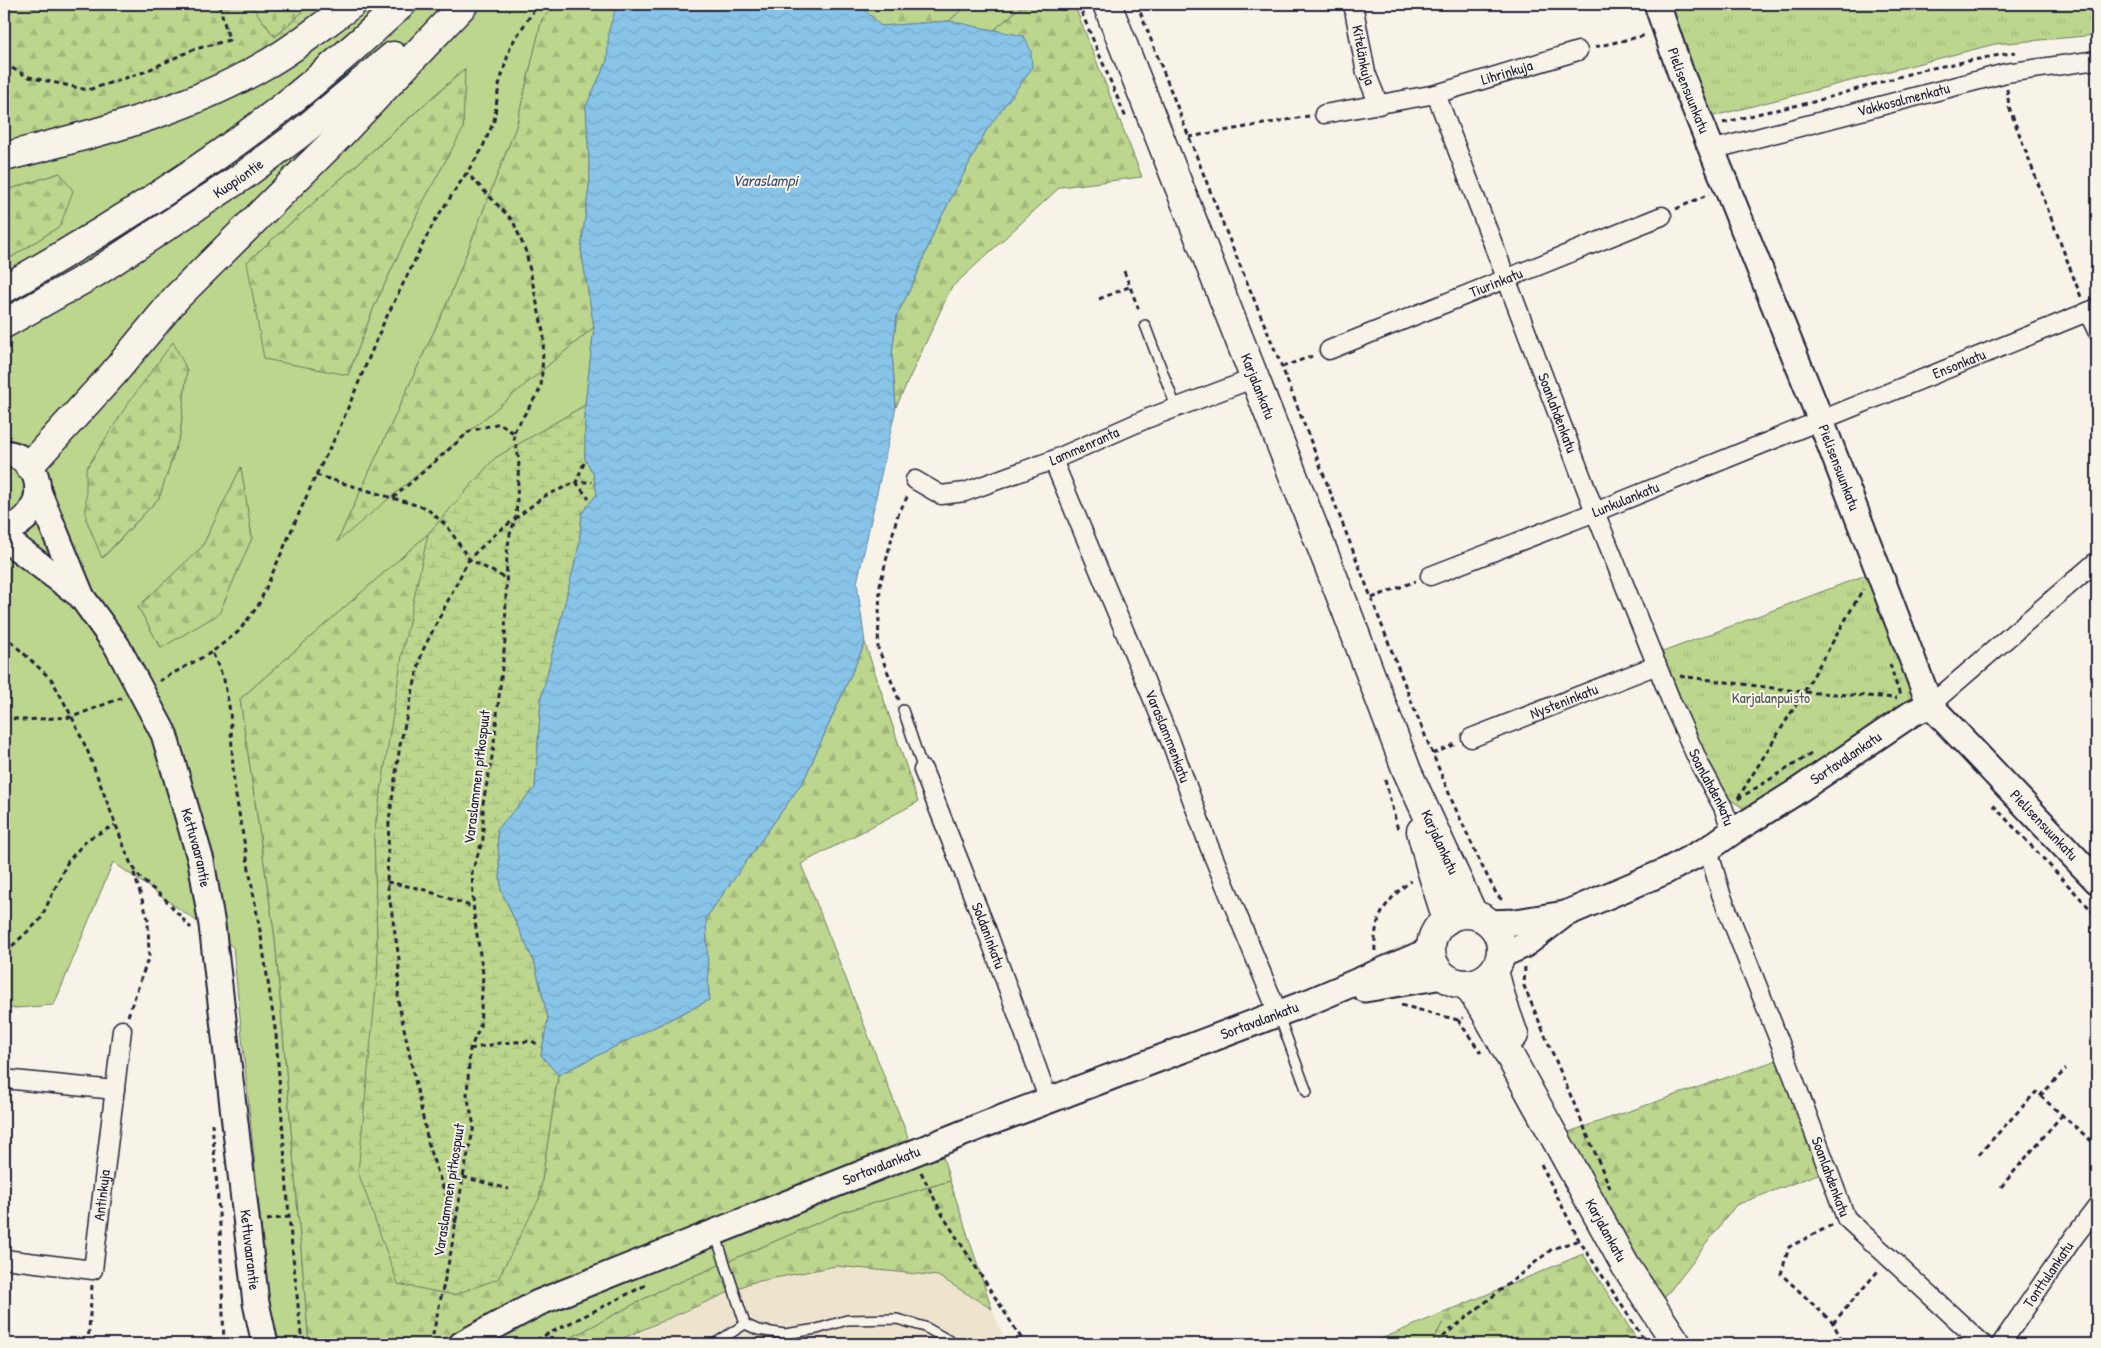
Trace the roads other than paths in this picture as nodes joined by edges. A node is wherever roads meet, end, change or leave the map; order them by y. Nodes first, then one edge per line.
1 (352, 4) edge
2 (402, 4) edge
3 (452, 4) edge
4 (464, 4) edge
5 (1107, 4) edge
6 (1353, 4) edge
7 (1657, 4) edge
8 (1578, 51) road end
9 (2097, 60) edge
10 (1436, 94) junction
11 (1379, 105) junction
12 (1324, 114) road end
13 (1707, 140) junction
14 (4, 157) edge
15 (1662, 216) road end
16 (1506, 278) junction
17 (4, 289) edge
18 (2093, 310) edge
19 (4, 324) edge
20 (1145, 326) road end
21 (2097, 331) edge
22 (1329, 350) road end
23 (1255, 378) junction
24 (1176, 408) junction
25 (1821, 421) junction
26 (4, 453) edge
27 (1053, 460) junction
28 (29, 466) junction
29 (916, 480) road end
30 (38, 491) junction
31 (1595, 512) junction
32 (4, 530) edge
33 (4, 538) edge
34 (2097, 561) edge
35 (1430, 576) road end
36 (81, 596) junction
37 (1657, 664) junction
38 (1930, 705) junction
39 (903, 710) road end
40 (1471, 738) road end
41 (923, 770) joint
42 (1395, 772) junction
43 (1732, 832) junction
44 (1708, 849) junction
45 (2097, 880) edge
46 (1481, 918) junction
47 (1447, 920) junction
48 (1509, 948) junction
49 (1431, 950) junction
50 (1379, 979) junction
51 (1455, 980) junction
52 (1278, 1013) junction
53 (122, 1030) road end
54 (4, 1079) edge
55 (115, 1090) junction
56 (1307, 1092) dead end
57 (1049, 1101) junction
58 (1542, 1115) junction
59 (235, 1126) junction
60 (2097, 1207) edge
61 (714, 1231) junction
62 (4, 1259) edge
63 (745, 1324) junction
64 (248, 1344) edge
65 (265, 1344) edge
66 (462, 1344) edge
67 (714, 1344) edge
68 (956, 1344) edge
69 (1677, 1344) edge
70 (1983, 1344) edge
71 (2001, 1344) edge

1 - 14 main road
2 - 17 main road, Kuopiontie
3 - 19 main road, Kuopiontie
4 - 28 main road
5 - 23 main road, Karjalankatu
6 - 11 street, Kitelänkuja
7 - 13 street, Pielisensuunkatu
8 - 10 street, Lihrinkuja
9 - 13 street, Vakkosalmenkatu
10 - 11 street
10 - 16 street, Soanlahdenkatu
11 - 12 street
13 - 25 street, Pielisensuunkatu
15 - 16 street, Tiurinkatu
16 - 22 street, Tiurinkatu
16 - 31 street, Soanlahdenkatu
18 - 21 street
18 - 25 street, Ensonkatu
20 - 24 lane
23 - 24 street, Lammenranta
23 - 42 main road, Karjalankatu
24 - 27 street, Lammenranta
25 - 31 street, Lunkulankatu
25 - 38 street, Pielisensuunkatu
26 - 28 street
27 - 29 street, Lammenranta
27 - 52 street, Varaslammenkatu
28 - 30 street, Kettuvaarantie
30 - 32 street
30 - 36 street, Kettuvaarantie
31 - 35 street, Lunkulankatu
31 - 37 street, Soanlahdenkatu
33 - 36 street, Kettuvaarantie
34 - 38 street, Sortavalankatu
36 - 59 street, Kettuvaarantie
37 - 40 street, Nysteninkatu
37 - 43 street, Soanlahdenkatu
38 - 43 street, Sortavalankatu
38 - 45 street, Pielisensuunkatu
39 - 41 lane
41 - 57 street, Soldaninkatu
42 - 46 main road, Karjalankatu
42 - 47 main road, Karjalankatu
43 - 44 street, Sortavalankatu
44 - 48 street, Sortavalankatu
44 - 70 street, Soanlahdenkatu
46 - 47 main road
46 - 48 main road
47 - 49 main road
48 - 51 main road
48 - 58 main road, Karjalankatu
49 - 50 street, Sortavalankatu
49 - 51 main road
50 - 51 street, Sortavalankatu
50 - 52 street, Sortavalankatu
51 - 58 main road, Karjalankatu
52 - 56 lane
52 - 57 street, Sortavalankatu
53 - 55 street, Antinkuja
54 - 55 street
55 - 62 street, Antinkuja
57 - 61 street, Sortavalankatu
58 - 69 main road, Karjalankatu
59 - 64 street, Kettuvaarantie
59 - 65 street, Kettuvaarantie
60 - 71 street, Tonttulankatu
61 - 63 lane
61 - 66 street, Sortavalankatu
63 - 67 lane
63 - 68 lane

